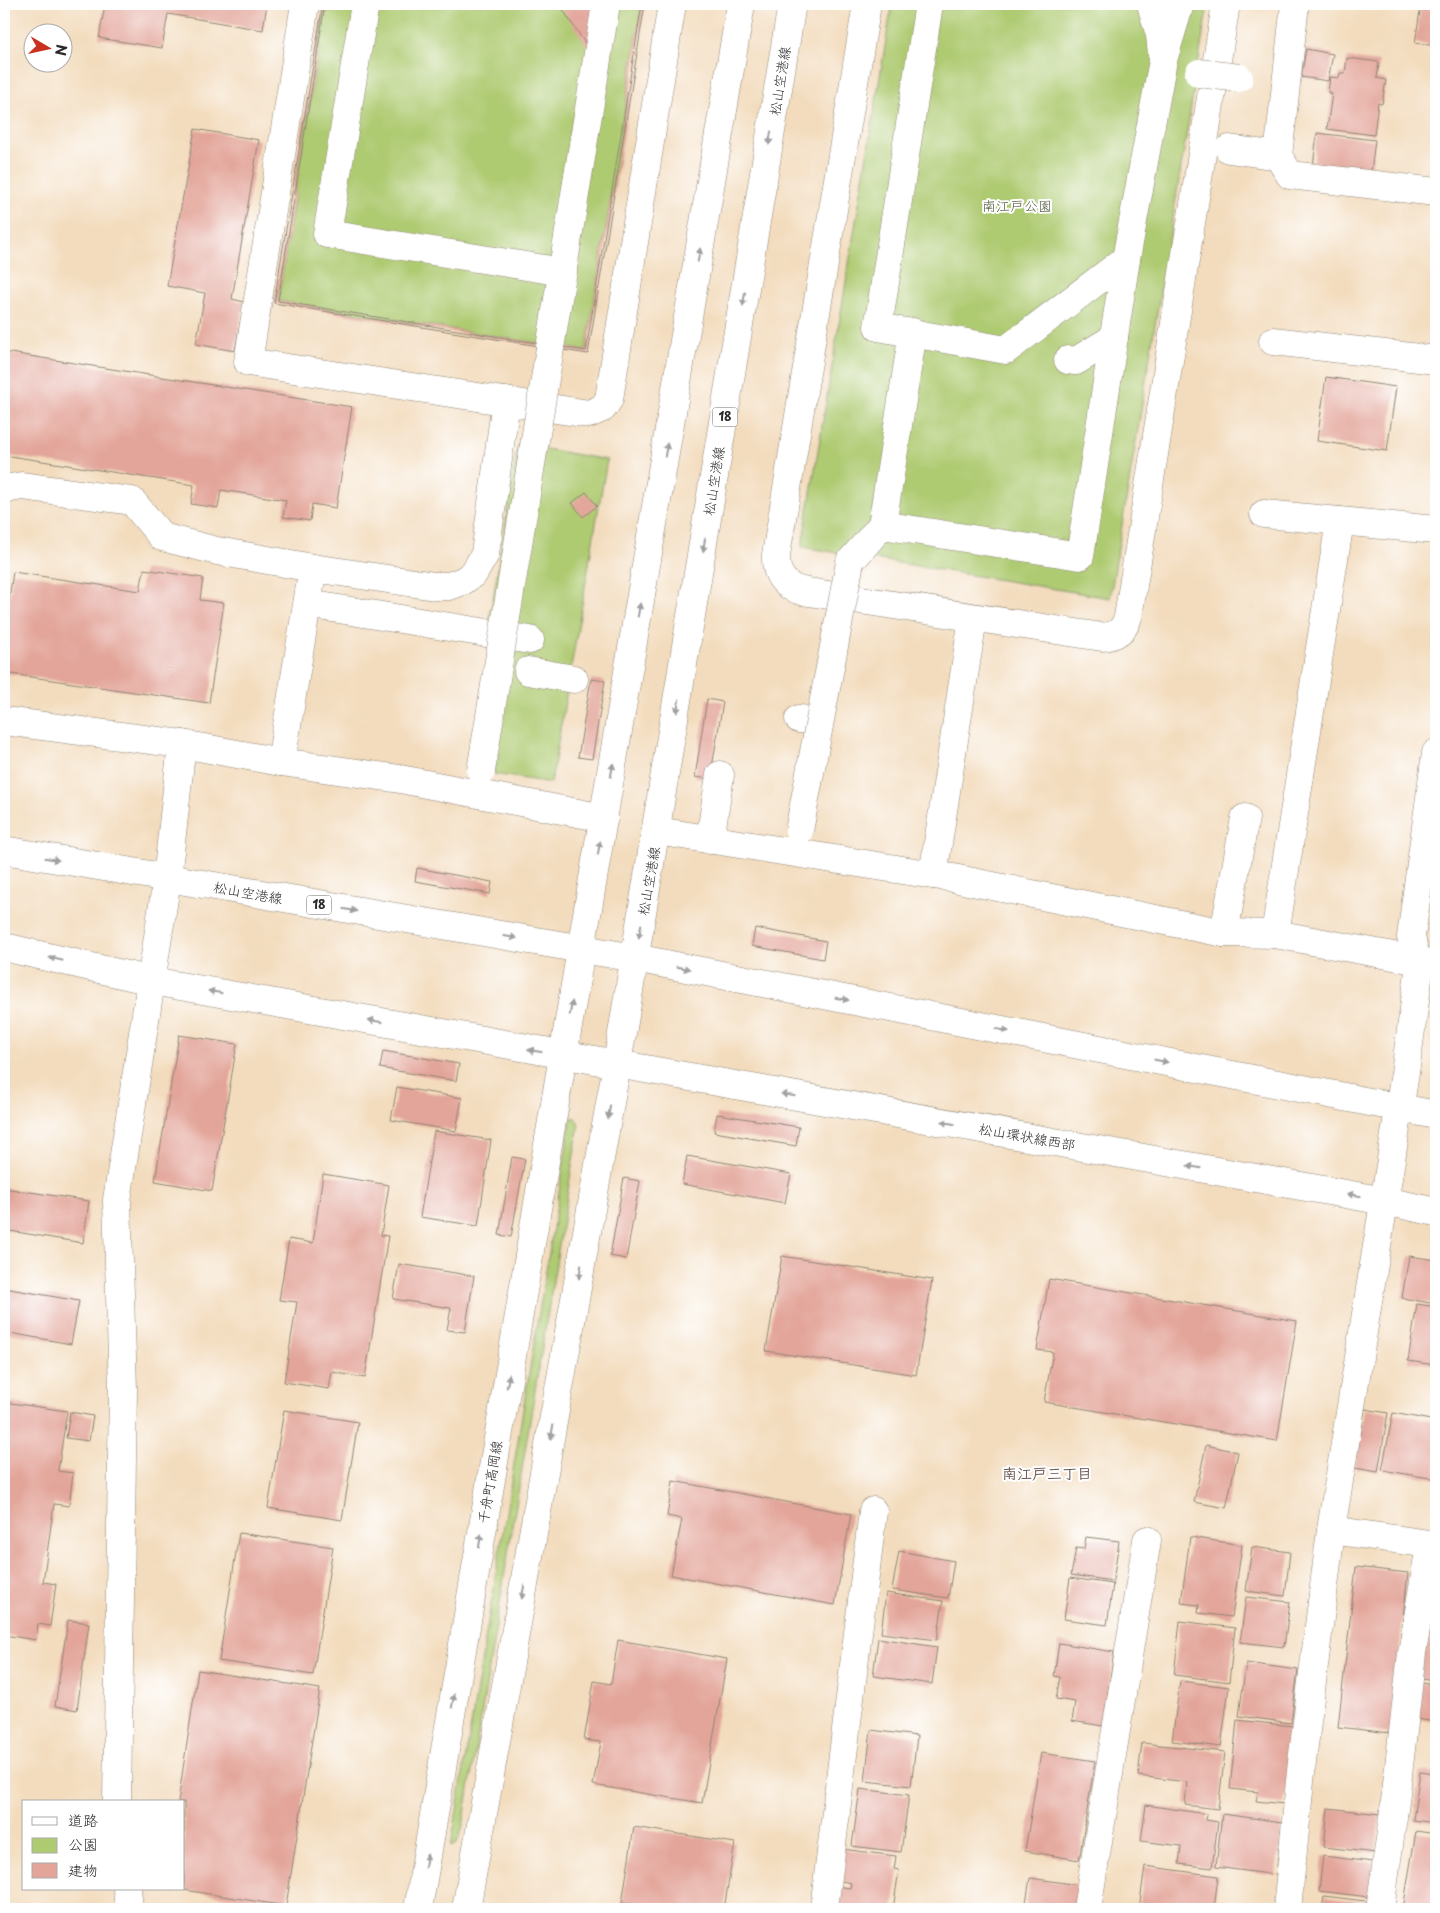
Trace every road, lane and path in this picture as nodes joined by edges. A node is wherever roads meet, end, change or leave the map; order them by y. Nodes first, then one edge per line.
1 (305, 4) edge
2 (365, 4) edge
3 (606, 4) edge
4 (672, 4) edge
5 (741, 4) edge
6 (792, 4) edge
7 (867, 4) edge
8 (929, 4) edge
9 (1151, 4) edge
10 (1180, 4) edge
11 (1226, 4) edge
12 (1294, 4) edge
13 (1162, 64) junction
14 (1239, 78) dead end
15 (1228, 149) dead end
16 (1278, 156) junction
17 (1436, 192) edge
18 (1126, 259) junction
19 (563, 272) junction
20 (913, 332) junction
21 (1114, 338) junction
22 (1273, 341) dead end
23 (1436, 360) edge
24 (1104, 398) junction
25 (506, 402) junction
26 (4, 491) edge
27 (1264, 514) dead end
28 (1340, 521) junction
29 (882, 525) junction
30 (1436, 530) edge
31 (313, 568) junction
32 (308, 604) junction
33 (973, 618) junction
34 (530, 640) dead end
35 (509, 669) junction
36 (574, 679) dead end
37 (4, 720) edge
38 (182, 744) junction
39 (1436, 753) edge
40 (281, 762) junction
41 (720, 775) dead end
42 (479, 783) junction
43 (604, 818) junction
44 (1245, 818) dead end
45 (657, 831) junction
46 (710, 840) junction
47 (797, 842) junction
48 (4, 850) edge
49 (933, 875) junction
50 (167, 879) junction
51 (1224, 933) junction
52 (1275, 934) junction
53 (4, 947) edge
54 (581, 950) junction
55 (635, 958) junction
56 (1426, 963) edge
57 (152, 981) junction
58 (563, 1056) junction
59 (617, 1064) junction
60 (1399, 1108) junction
61 (1436, 1114) edge
62 (1385, 1200) junction
63 (1436, 1212) edge
64 (873, 1511) dead end
65 (1331, 1530) junction
66 (1147, 1540) dead end
67 (1433, 1545) edge
68 (117, 1800) edge
69 (127, 1890) edge
70 (129, 1909) edge
71 (418, 1909) edge
72 (466, 1909) edge
73 (824, 1909) edge
74 (1087, 1909) edge
75 (1287, 1909) edge
76 (1380, 1909) edge

1 - 25 street
2 - 19 street
3 - 19 street
4 - 25 street
43 -> 5 street
6 -> 45 street, 松山空港線 / 18
7 - 33 street
8 - 20 street
9 - 13 street
10 - 13 street
11 - 33 street
12 - 16 street
13 - 14 street, bridge
13 - 18 street
15 - 16 street
16 - 17 street
18 - 20 street
18 - 21 street
19 - 35 street, bridge
20 - 29 street
21 - 24 street
21 - 24 street
22 - 23 street
24 - 29 street
25 - 31 street
26 - 31 street
27 - 28 street
28 - 30 street
28 - 52 street
29 - 47 street, bridge
31 - 32 street
32 - 34 street
32 - 40 street
33 - 49 street
35 - 36 street
35 - 42 street, bridge
37 - 38 street
38 - 40 street
38 - 50 street
39 - 56 street
40 - 42 street
41 - 46 street
42 - 43 street
54 -> 43 street
44 - 51 street
45 - 46 street
45 -> 55 street, 松山空港線 / 18
46 - 47 street
47 - 49 street
48 -> 50 street, 松山空港線 / 18
49 - 51 street
50 -> 54 street, 松山空港線 / 18
50 - 57 street
51 - 52 street
52 - 56 street
57 -> 53 street
54 - 55 street, 松山空港線 / 18
58 -> 54 street
55 - 59 street, 松山空港線 / 18
55 -> 60 street
56 - 60 street
58 -> 57 street
57 - 68 street
58 - 59 street
71 -> 58 street, 千舟町高岡線
62 -> 59 street, 松山環状線西部
59 -> 72 street
60 - 61 street
60 - 62 street
62 - 63 street, 松山環状線西部
62 - 65 street
64 - 73 street
65 - 67 street
65 - 75 street
66 - 74 street
67 - 76 street
69 - 70 street

